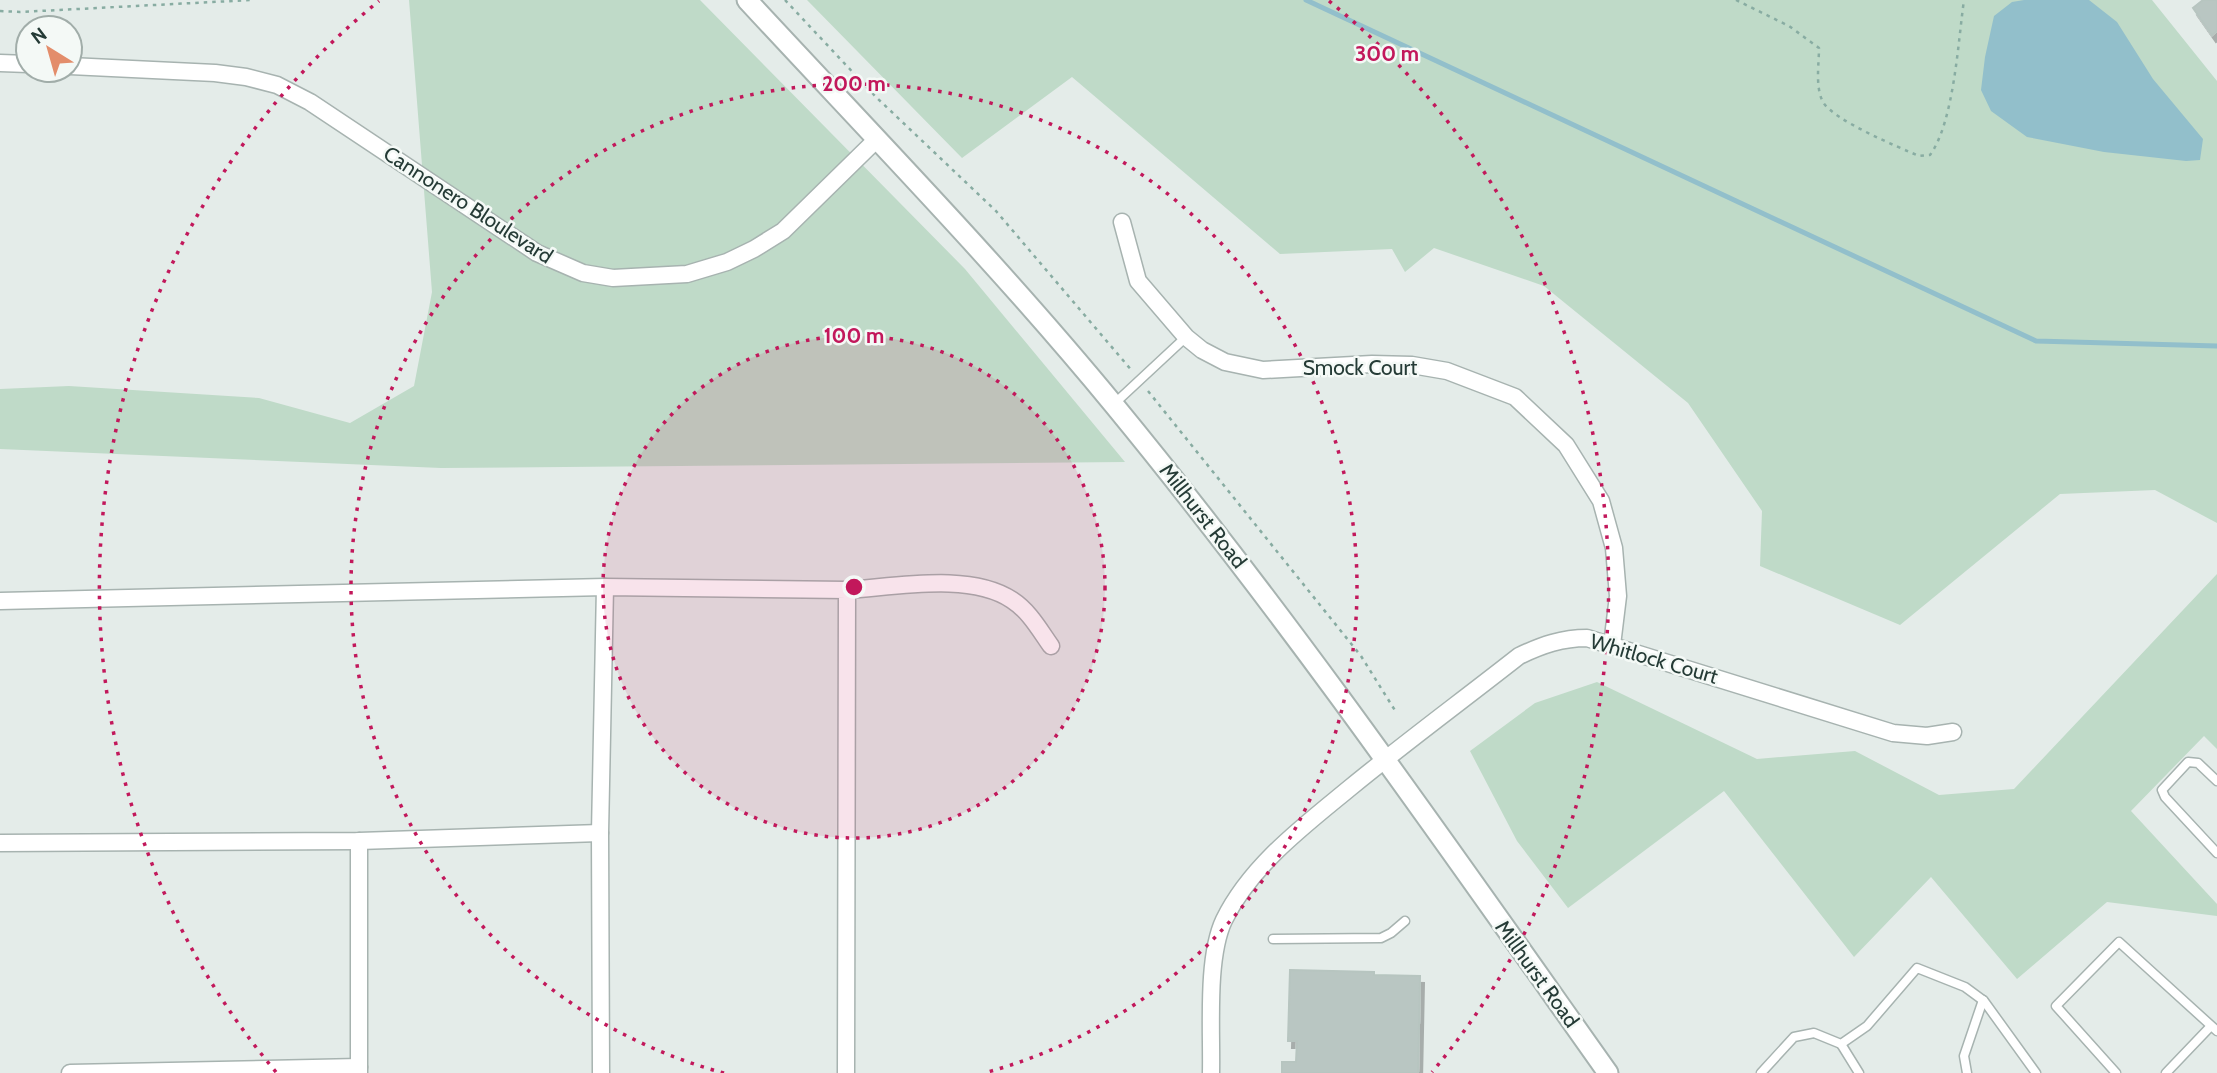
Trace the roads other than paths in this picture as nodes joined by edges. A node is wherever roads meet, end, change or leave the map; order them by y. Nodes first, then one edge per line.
1 (747, 0) edge
2 (84, 67) edge
3 (877, 139) junction
4 (1122, 222) dead end
5 (1186, 337) junction
6 (1114, 404) junction
7 (605, 587) junction
8 (847, 590) junction
9 (0, 601) edge
10 (1612, 645) junction
11 (1051, 646) dead end
12 (1954, 732) dead end
13 (1384, 760) junction
14 (2217, 781) edge
15 (600, 833) junction
16 (359, 841) junction
17 (0, 843) edge
18 (2217, 853) edge
19 (1405, 921) dead end
20 (1273, 939) dead end
21 (1984, 1000) junction
22 (2214, 1029) edge
23 (1841, 1044) junction
24 (359, 1070) edge
25 (108, 1072) edge
26 (70, 1073) edge
27 (601, 1073) edge
28 (846, 1073) edge
29 (1211, 1073) edge
30 (1608, 1073) edge
31 (1761, 1073) edge
32 (1859, 1073) edge
33 (1968, 1073) edge
34 (2036, 1073) edge
35 (2116, 1073) edge
36 (2166, 1073) edge

1 - 3 street, Millhurst Road
2 - 3 street, Cannonero Bloulevard
3 - 6 street, Millhurst Road
4 - 5 street, Smock Court
5 - 6 lane
5 - 10 street, Smock Court
6 - 13 street, Millhurst Road
7 - 8 street
7 - 9 street
7 - 15 street
8 - 11 street
8 - 28 street
10 - 12 street, Whitlock Court
10 - 13 street, Whitlock Court
13 - 29 street, Whitlock Court
13 - 30 street, Millhurst Road
14 - 18 lane
15 - 16 street
15 - 27 street
16 - 17 street
16 - 24 street
19 - 20 lane
21 - 23 lane
21 - 33 lane
21 - 34 lane
22 - 35 lane
22 - 36 lane
23 - 31 lane
23 - 32 lane
24 - 25 street
25 - 26 street

